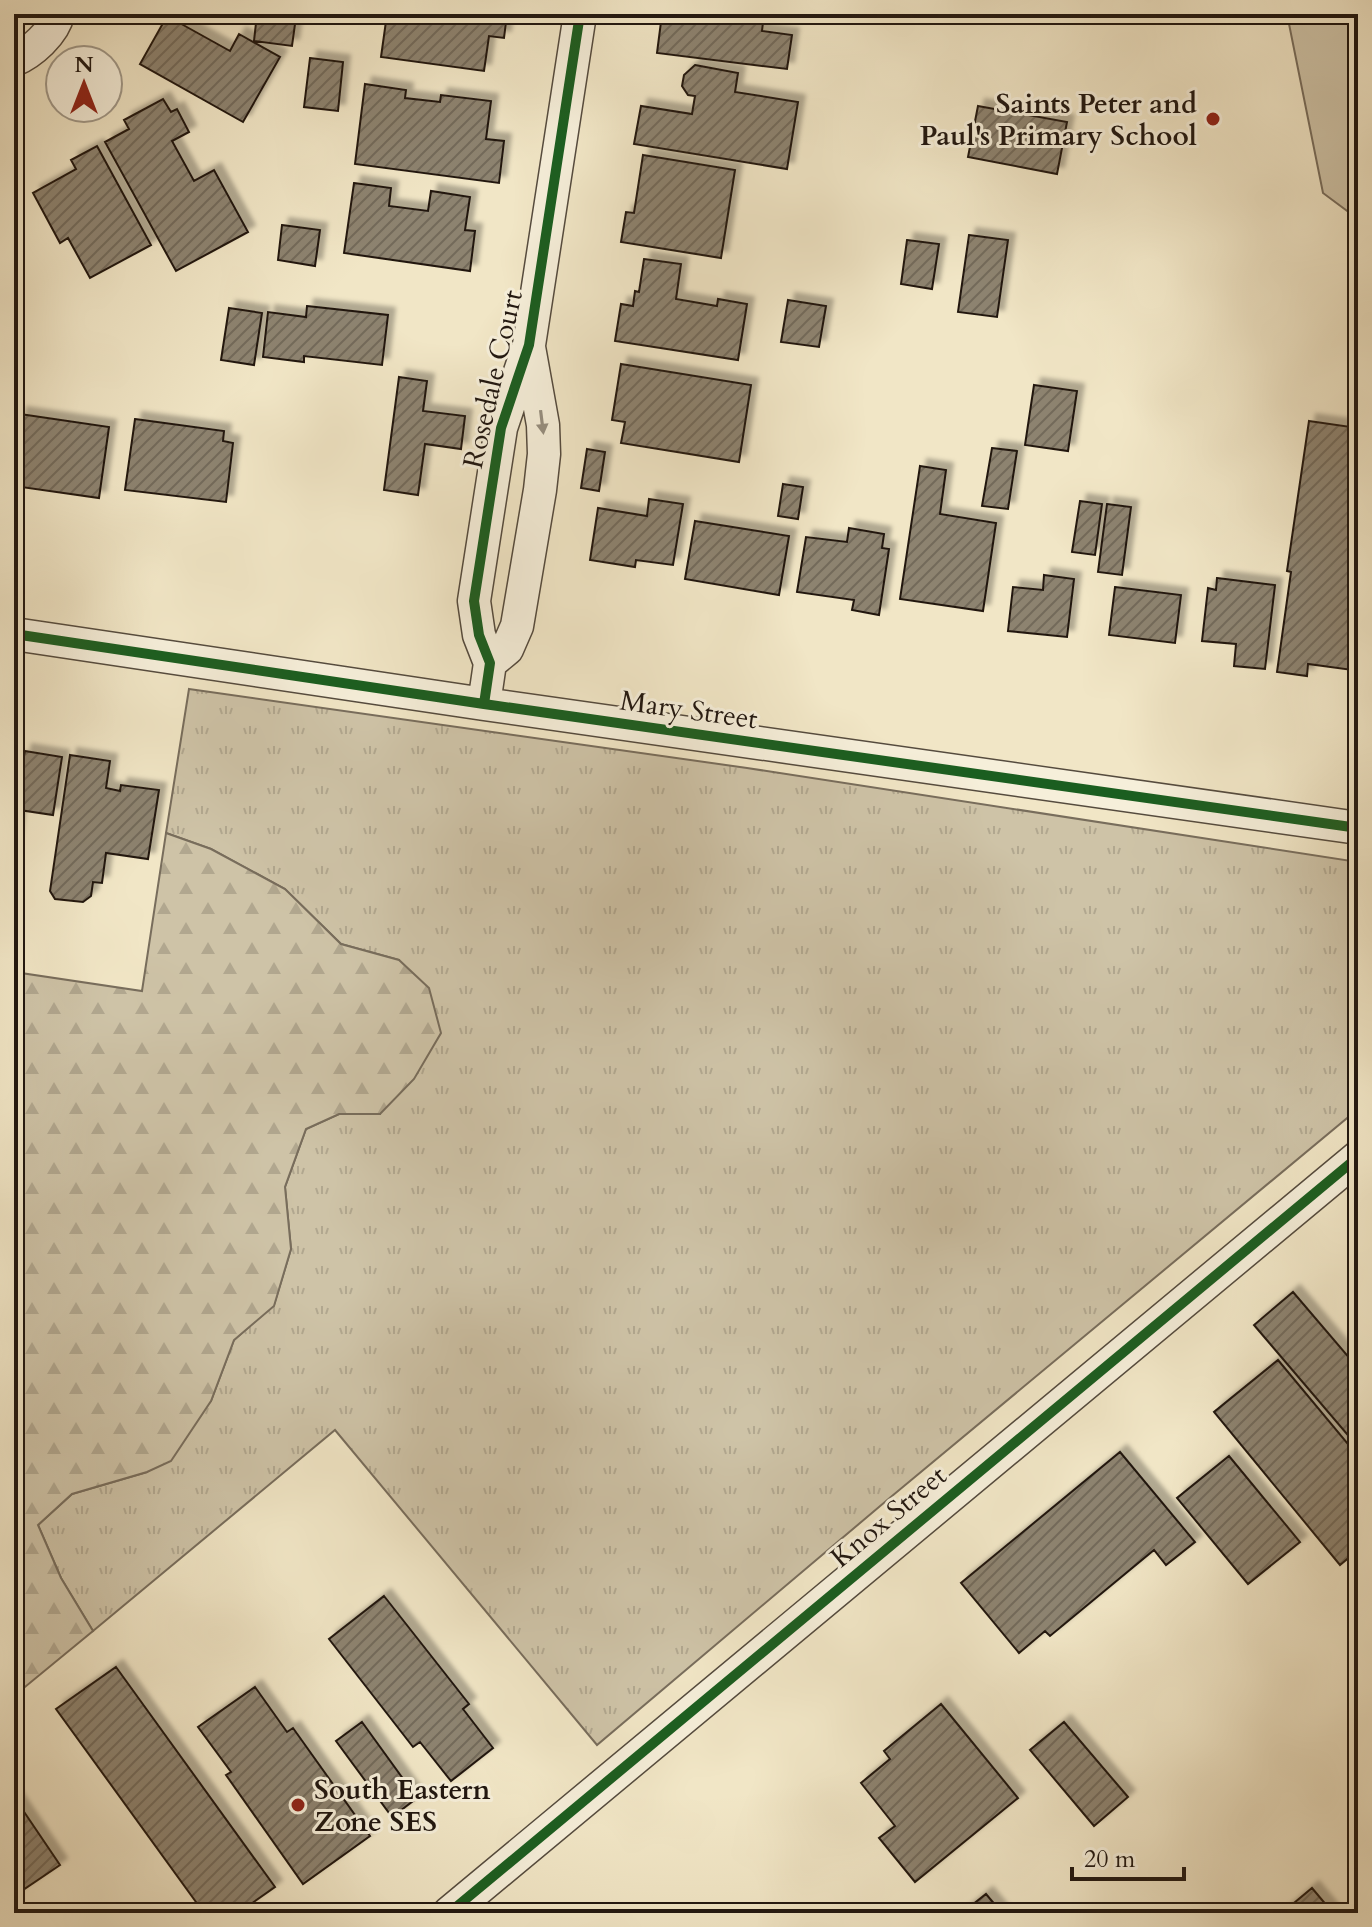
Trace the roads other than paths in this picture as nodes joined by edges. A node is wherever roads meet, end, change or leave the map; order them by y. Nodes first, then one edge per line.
1 (58, 14) edge
2 (580, 14) edge
3 (14, 60) edge
4 (529, 345) junction
5 (14, 634) edge
6 (490, 663) junction
7 (484, 704) junction
8 (1358, 828) edge
9 (1358, 1157) edge
10 (449, 1913) edge

1 - 3 street
2 - 4 street, Rosedale Court
4 - 6 street, Rosedale Court
4 -> 6 street, Rosedale Court
5 - 7 street, Mary Street
6 - 7 street, Rosedale Court
7 - 8 street, Mary Street
9 - 10 street, Knox Street

